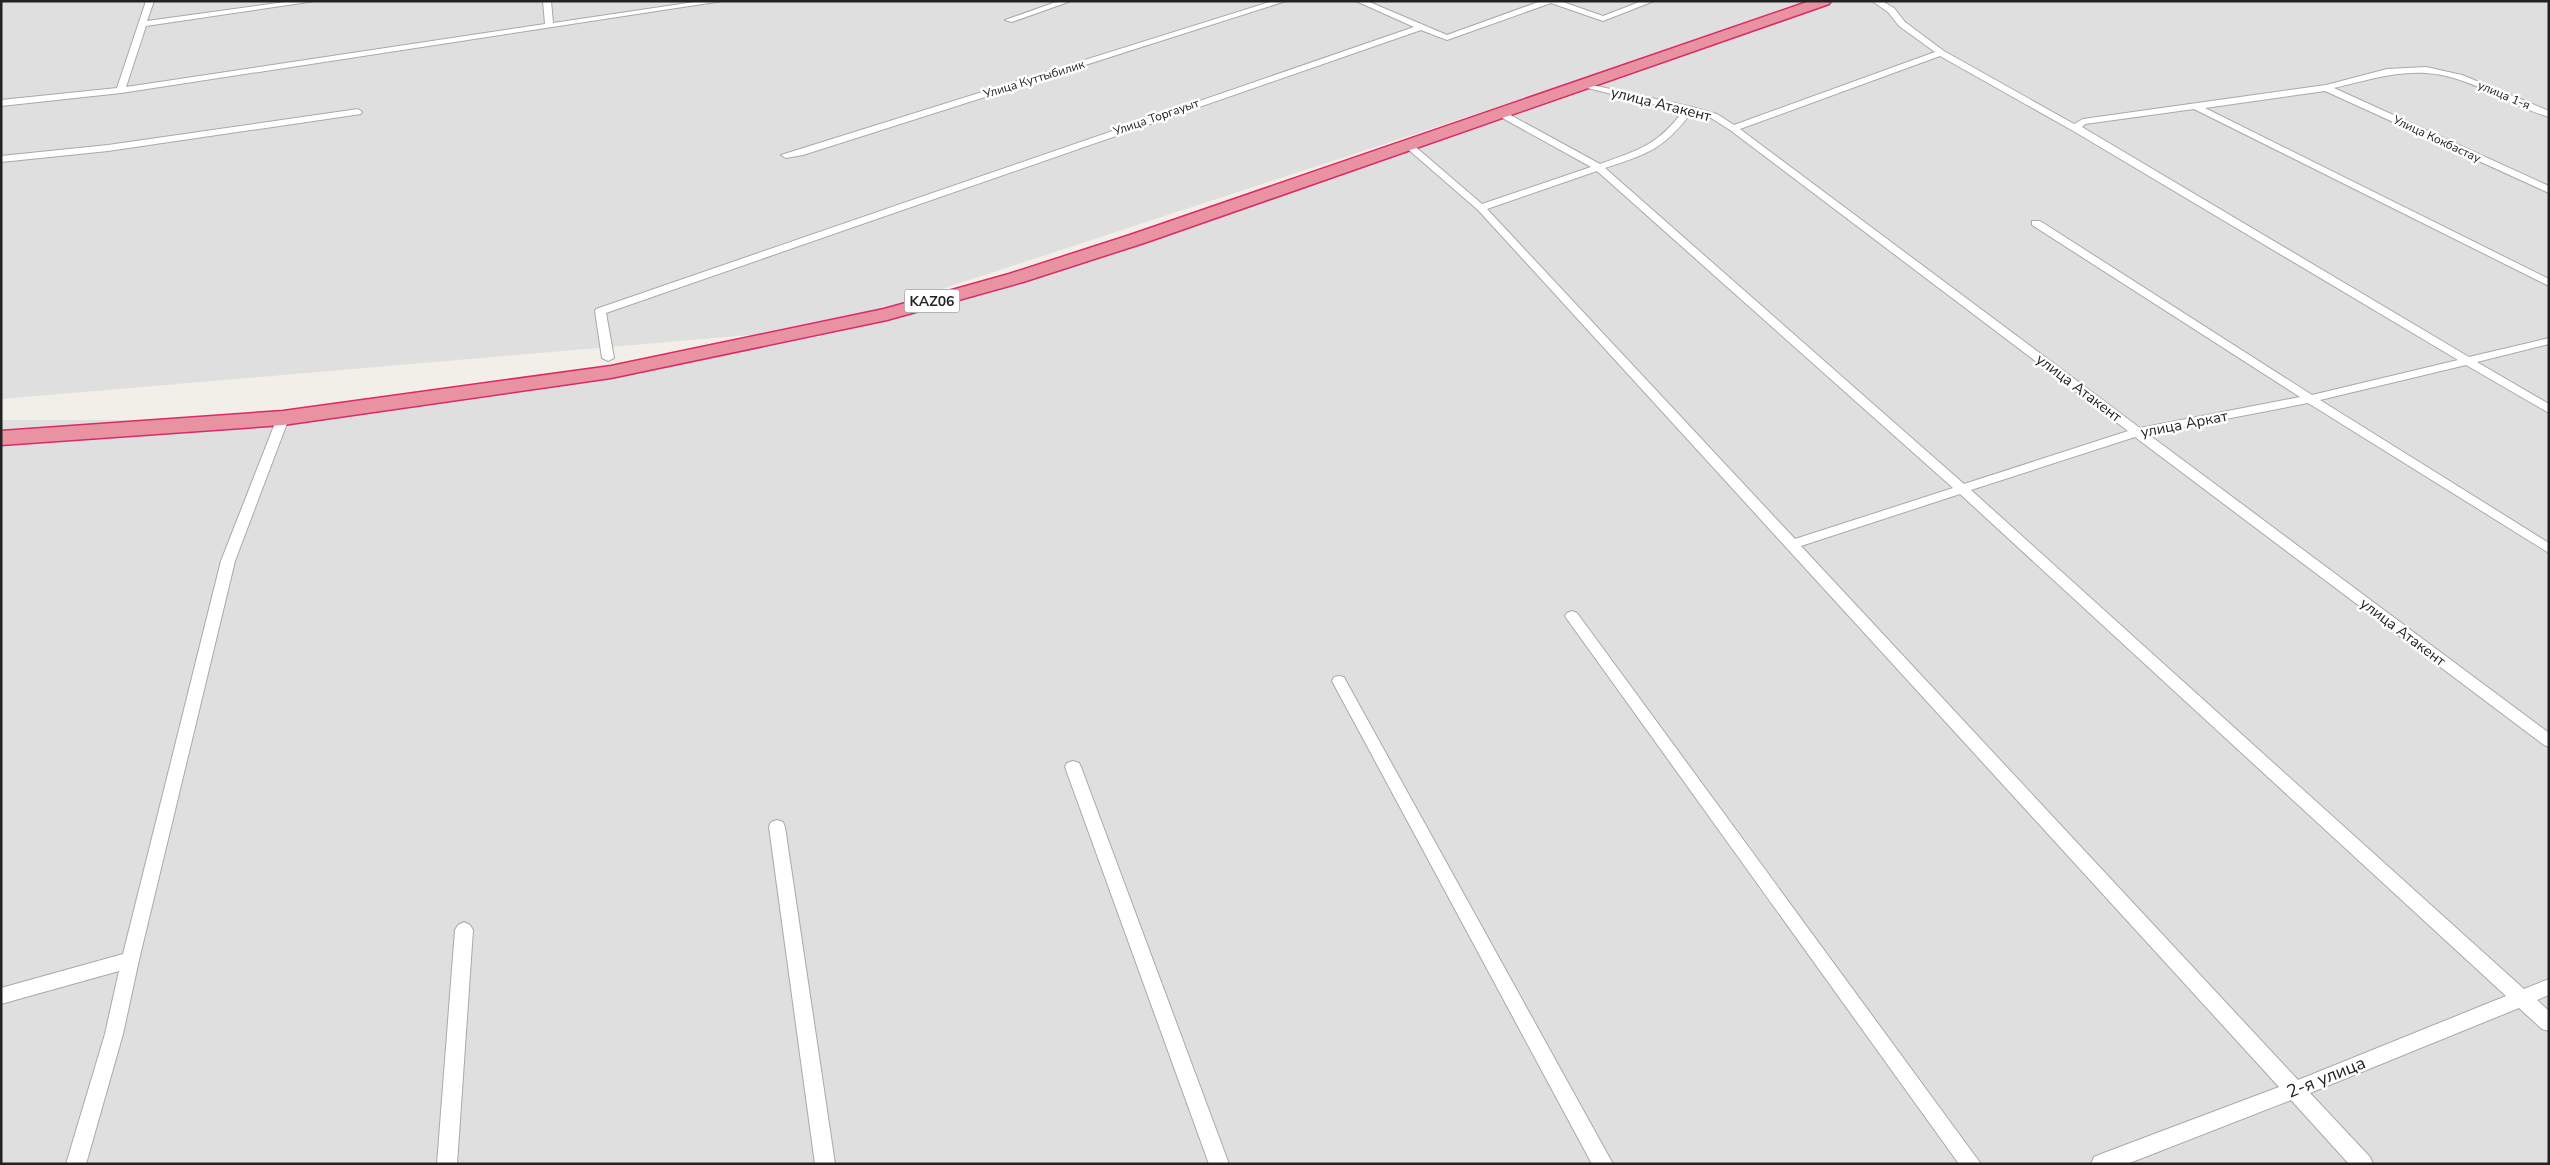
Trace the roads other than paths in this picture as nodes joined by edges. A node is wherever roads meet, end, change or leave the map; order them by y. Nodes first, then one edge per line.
1 (150, 1) edge
2 (311, 1) edge
3 (547, 1) edge
4 (718, 1) edge
5 (1067, 1) edge
6 (1282, 1) edge
7 (1360, 1) edge
8 (1526, 1) edge
9 (1551, 1) edge
10 (1650, 1) edge
11 (1800, 1) edge
12 (1824, 1) edge
13 (1876, 1) edge
14 (1539, 6) junction
15 (1008, 20) dead end
16 (142, 24) junction
17 (549, 26) junction
18 (1421, 27) junction
19 (1941, 52) junction
20 (1586, 85) junction
21 (2326, 88) junction
22 (121, 90) junction
23 (1, 103) edge
24 (2197, 107) junction
25 (1688, 109) junction
26 (358, 112) dead end
27 (1500, 113) junction
28 (2549, 114) edge
29 (1733, 128) junction
30 (2078, 130) junction
31 (1408, 145) junction
32 (786, 155) dead end
33 (1, 159) edge
34 (1597, 166) junction
35 (2549, 190) edge
36 (1481, 208) junction
37 (2036, 223) dead end
38 (1131, 234) junction
39 (2549, 283) edge
40 (2549, 341) edge
41 (608, 358) junction
42 (2464, 361) junction
43 (2310, 399) junction
44 (2549, 409) edge
45 (283, 418) junction
46 (1, 421) edge
47 (2137, 432) junction
48 (1, 438) edge
49 (1962, 489) junction
50 (1791, 545) junction
51 (2549, 549) edge
52 (1572, 616) dead end
53 (1339, 681) dead end
54 (2549, 741) edge
55 (1073, 767) dead end
56 (778, 827) dead end
57 (464, 930) dead end
58 (130, 960) junction
59 (2549, 988) edge
60 (1, 996) edge
61 (2521, 999) junction
62 (2549, 1023) edge
63 (2295, 1090) junction
64 (76, 1164) edge
65 (447, 1164) edge
66 (825, 1164) edge
67 (1219, 1164) edge
68 (1603, 1164) edge
69 (1971, 1164) edge
70 (2101, 1164) edge
71 (2363, 1164) edge

1 - 16 street
2 - 16 street
3 - 17 street
4 - 17 street
5 - 15 street
6 - 32 street, Улица Куттыбилик
7 - 18 street
8 - 14 street
9 - 10 street
9 - 14 street
11 - 38 highway, KАZ06
12 - 20 highway, KАZ06
13 - 19 street
14 - 18 street
16 - 22 street
17 - 22 street
18 - 41 street, Улица Торгауыт
19 - 29 street
19 - 30 street
20 - 25 street, улица Атакент
20 - 27 highway, KАZ06
21 - 24 street, улица 1-я
21 - 28 street, улица 1-я
21 - 35 street, Улица Кокбастау
22 - 23 street
24 - 30 street, улица 1-я
24 - 39 street
25 - 29 street, улица Атакент
25 - 34 street
26 - 33 street
27 - 31 highway, KАZ06
27 - 34 street
29 - 47 street, улица Атакент
30 - 42 street
31 - 36 street
31 - 38 highway, KАZ06
34 - 36 street
34 - 49 street
36 - 50 street
37 - 43 street
38 - 41 highway, KАZ06
38 - 45 highway, KАZ06
40 - 42 street, улица Аркат
41 - 46 highway, KАZ06
42 - 43 street, улица Аркат
42 - 44 street
43 - 47 street, улица Аркат
43 - 51 street
45 - 48 highway, KАZ06
45 - 58 street
47 - 49 street, улица Аркат
47 - 54 street, улица Атакент
49 - 50 street, улица Аркат
49 - 61 street
50 - 63 street
52 - 69 street
53 - 68 street
55 - 67 street
56 - 66 street
57 - 65 street
58 - 60 street
58 - 64 street
59 - 61 street, 2-я улица
61 - 62 street
61 - 63 street, 2-я улица
63 - 70 street, 2-я улица
63 - 71 street

